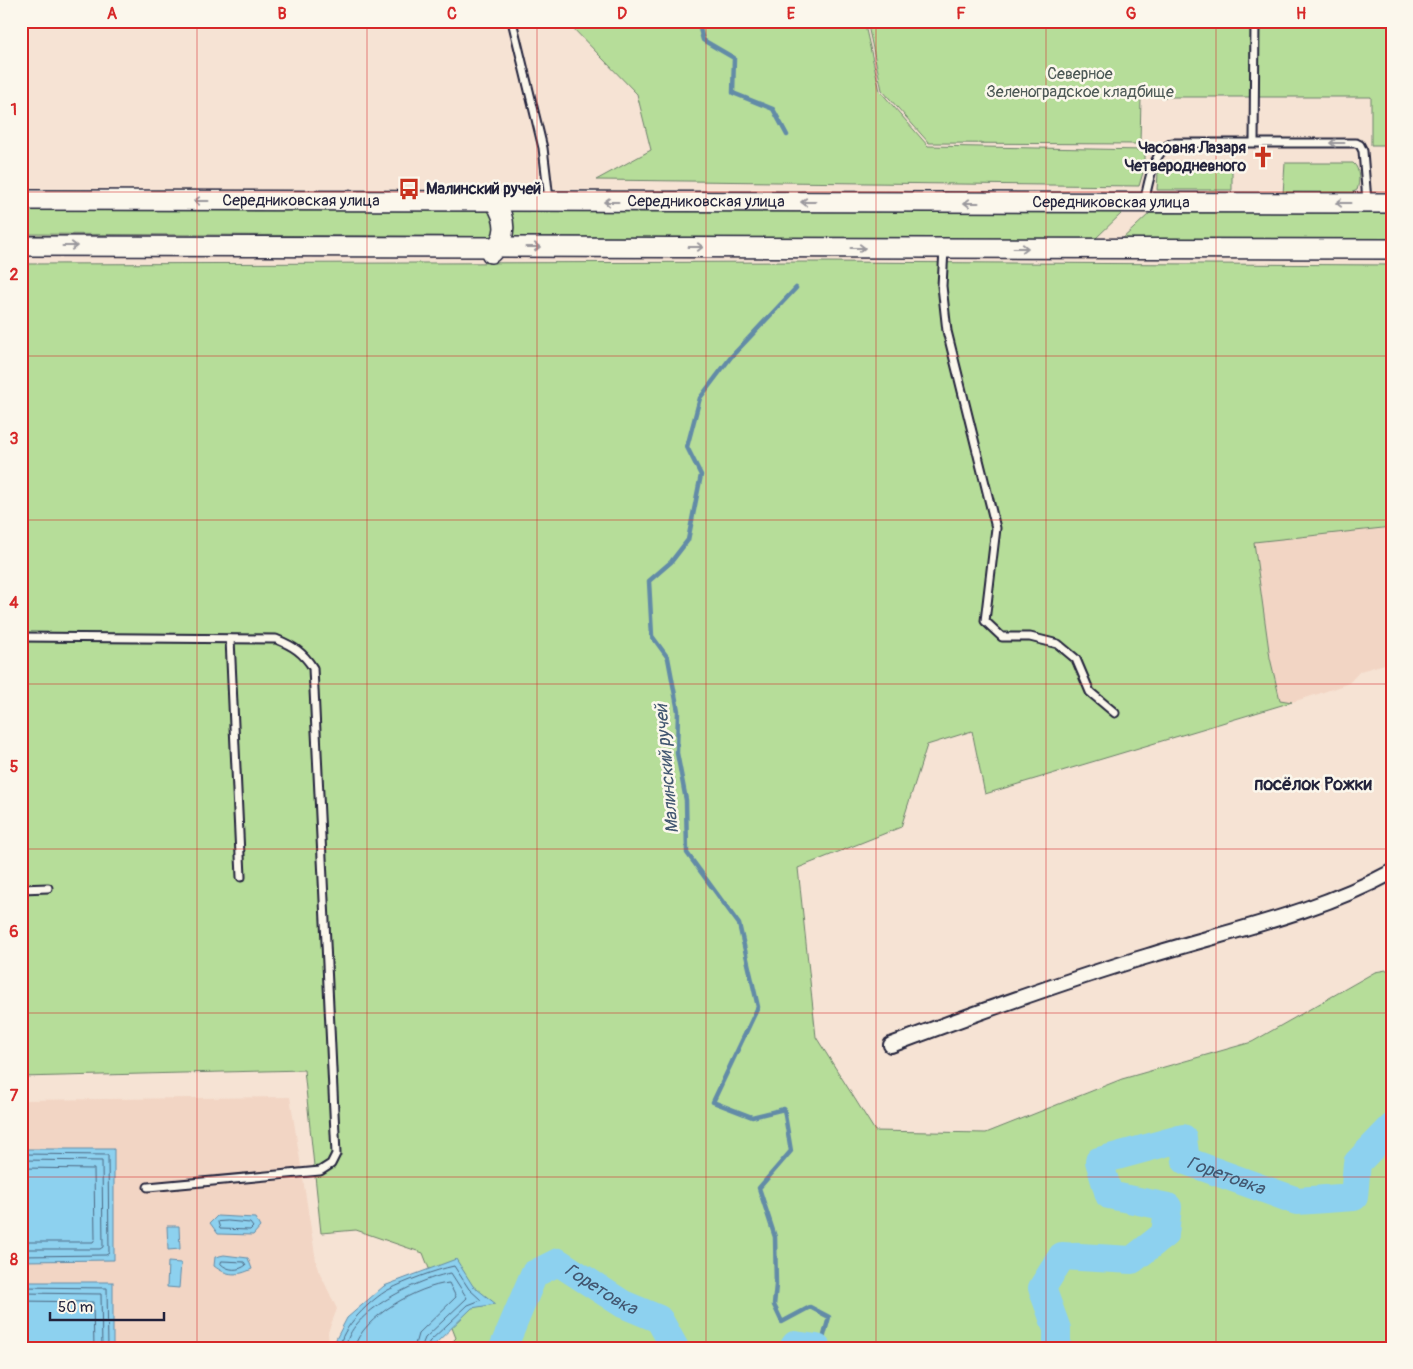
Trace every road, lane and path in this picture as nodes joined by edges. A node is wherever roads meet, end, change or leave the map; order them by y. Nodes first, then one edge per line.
1 (512, 21) edge
2 (1256, 21) edge
3 (1254, 142) junction
4 (21, 200) edge
5 (495, 202) junction
6 (550, 202) junction
7 (1143, 203) junction
8 (1392, 203) edge
9 (1368, 204) junction
10 (21, 246) edge
11 (498, 247) junction
12 (944, 248) junction
13 (1392, 248) edge
14 (21, 637) edge
15 (230, 639) junction
16 (1115, 712) dead end
17 (1392, 872) edge
18 (240, 877) dead end
19 (48, 888) dead end
20 (21, 890) edge
21 (891, 1045) dead end
22 (148, 1187) dead end

1 - 6 lane
2 - 3 lane
3 - 7 lane
9 -> 3 lane
5 -> 4 street, Середниковская улица
5 - 6 street, Середниковская улица
5 - 11 street
7 -> 6 street, Середниковская улица
9 -> 7 street, Середниковская улица
8 - 9 street, Середниковская улица
10 -> 11 street
11 -> 12 street
12 -> 13 street
12 - 16 lane
14 - 15 lane
15 - 18 lane
15 - 22 lane
17 - 21 street
19 - 20 lane

